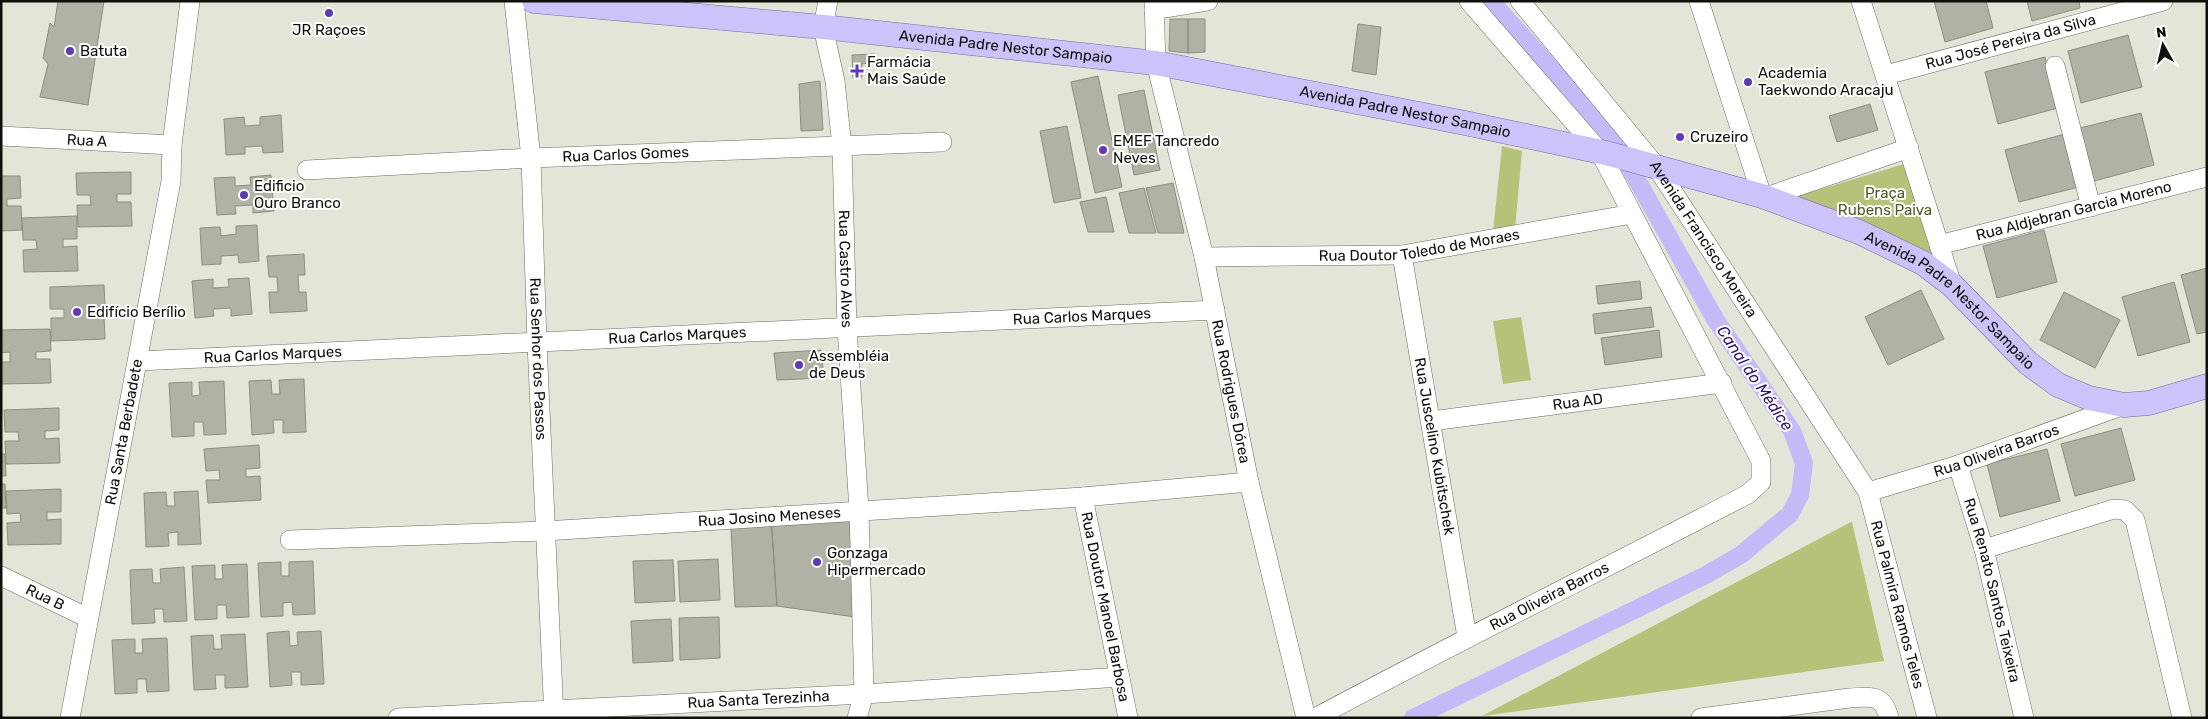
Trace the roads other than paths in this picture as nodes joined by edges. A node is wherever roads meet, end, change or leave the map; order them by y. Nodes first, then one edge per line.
1 (190, 1) edge
2 (514, 1) edge
3 (534, 1) edge
4 (828, 1) edge
5 (1208, 1) edge
6 (1469, 1) edge
7 (1520, 1) edge
8 (1700, 1) edge
9 (1861, 1) edge
10 (2163, 1) edge
11 (1154, 6) edge
12 (824, 27) junction
13 (1156, 63) junction
14 (2055, 66) dead end
15 (1886, 75) junction
16 (1, 136) edge
17 (942, 142) dead end
18 (172, 145) junction
19 (842, 147) junction
20 (1909, 148) junction
21 (1603, 152) junction
22 (531, 158) junction
23 (1652, 165) junction
24 (307, 170) dead end
25 (2207, 177) edge
26 (1764, 197) junction
27 (2091, 206) junction
28 (1632, 214) junction
29 (1939, 245) junction
30 (1402, 256) junction
31 (1204, 258) junction
32 (1952, 285) junction
33 (1215, 310) junction
34 (848, 328) junction
35 (537, 343) junction
36 (138, 361) junction
37 (1722, 382) junction
38 (2207, 386) edge
39 (2124, 405) junction
40 (1431, 421) junction
41 (1958, 464) junction
42 (1249, 482) junction
43 (1868, 492) junction
44 (1083, 497) junction
45 (859, 510) junction
46 (545, 531) junction
47 (290, 540) dead end
48 (1984, 550) junction
49 (1, 576) edge
50 (88, 618) junction
51 (1467, 637) junction
52 (1120, 677) junction
53 (864, 694) junction
54 (554, 713) edge
55 (70, 718) edge
56 (398, 718) edge
57 (857, 718) edge
58 (1128, 718) edge
59 (1306, 718) edge
60 (1315, 718) edge
61 (1701, 718) edge
62 (1889, 718) edge
63 (1927, 718) edge
64 (2024, 718) edge
65 (2182, 718) edge

1 - 18 street, Rua Santa Berbadete
2 - 22 street, Rua Senhor dos Passos
3 - 12 main road, Avenida Padre Nestor Sampaio
4 - 12 street, Rua Castro Alves
5 - 11 street
6 - 21 street
7 - 23 street, Avenida Francisco Moreira
8 - 26 street
9 - 15 street
10 - 15 street, Rua José Pereira da Silva
11 - 13 street, Rua Rodrigues Dórea
12 - 13 main road, Avenida Padre Nestor Sampaio
12 - 19 street, Rua Castro Alves
13 - 21 main road, Avenida Padre Nestor Sampaio
13 - 31 street, Rua Rodrigues Dórea
14 - 27 street
15 - 20 street
16 - 18 street, Rua A
17 - 19 street, Rua Carlos Gomes
18 - 36 street, Rua Santa Berbadete
19 - 22 street, Rua Carlos Gomes
19 - 34 street, Rua Castro Alves
20 - 26 street
20 - 29 street
21 - 23 main road, Avenida Padre Nestor Sampaio
21 - 28 street
22 - 24 street, Rua Carlos Gomes
22 - 35 street, Rua Senhor dos Passos
23 - 26 main road, Avenida Padre Nestor Sampaio
23 - 43 street, Avenida Francisco Moreira
25 - 27 street, Rua Aldjebran Garcia Moreno
26 - 32 main road, Avenida Padre Nestor Sampaio
27 - 29 street, Rua Aldjebran Garcia Moreno
28 - 30 street, Rua Doutor Toledo de Moraes
28 - 37 street
29 - 32 street
30 - 31 street, Rua Doutor Toledo de Moraes
30 - 40 street, Rua Juscelino Kubitschek
31 - 33 street, Rua Rodrigues Dórea
32 - 39 main road, Avenida Padre Nestor Sampaio
33 - 34 street, Rua Carlos Marques
33 - 42 street, Rua Rodrigues Dórea
34 - 35 street, Rua Carlos Marques
34 - 45 street, Rua Castro Alves
35 - 36 street, Rua Carlos Marques
35 - 46 street, Rua Senhor dos Passos
36 - 50 street, Rua Santa Berbadete
37 - 40 street, Rua AD
37 - 51 street, Rua Oliveira Barros
38 - 39 main road, Avenida Padre Nestor Sampaio
39 - 41 street, Rua Oliveira Barros
40 - 51 street, Rua Juscelino Kubitschek
41 - 43 street, Rua Oliveira Barros
41 - 48 street, Rua Renato Santos Teixeira
42 - 44 street, Rua Josino Meneses
42 - 59 street, Rua Rodrigues Dórea
43 - 63 street, Rua Palmira Ramos Teles
44 - 45 street, Rua Josino Meneses
44 - 52 street, Rua Doutor Manoel Barbosa
45 - 46 street, Rua Josino Meneses
45 - 53 street, Rua Castro Alves
46 - 47 street, Rua Josino Meneses
46 - 54 street, Rua Senhor dos Passos
48 - 64 street, Rua Renato Santos Teixeira
48 - 65 street, Rua Renato Santos Teixeira
49 - 50 street, Rua B
50 - 55 street, Rua Santa Berbadete
51 - 60 street, Rua Oliveira Barros
52 - 53 street, Rua Santa Terezinha
52 - 58 street, Rua Doutor Manoel Barbosa
53 - 54 street, Rua Santa Terezinha
53 - 57 street, Rua Castro Alves
54 - 56 street, Rua Santa Terezinha
61 - 62 street

